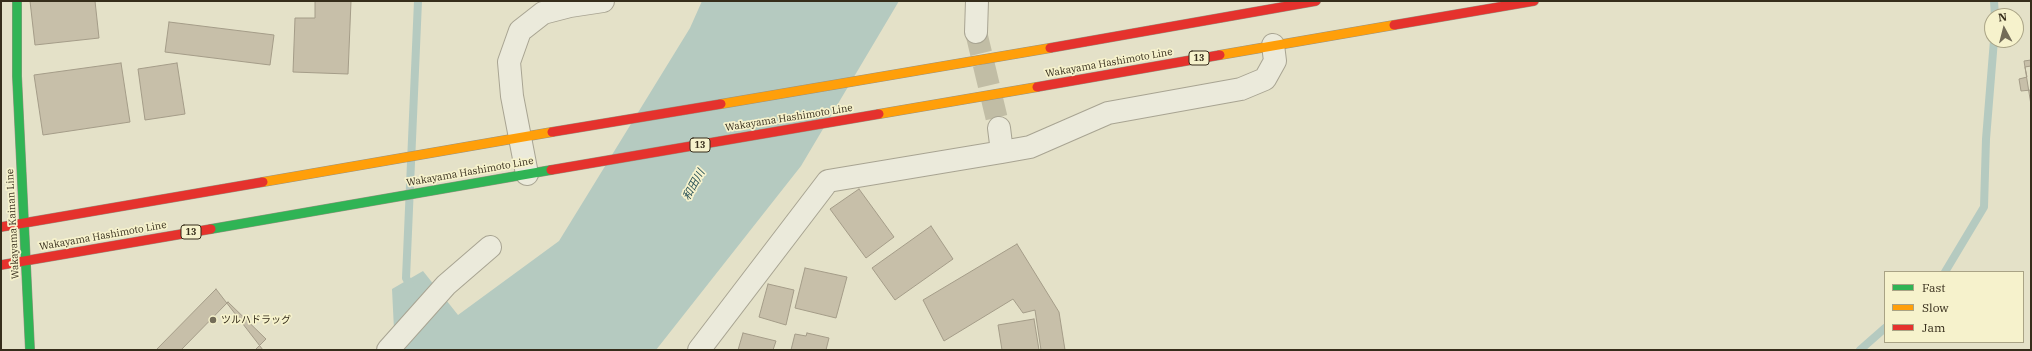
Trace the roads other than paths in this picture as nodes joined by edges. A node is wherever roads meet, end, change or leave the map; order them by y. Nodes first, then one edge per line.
1 (17, 1) edge
2 (603, 1) edge
3 (977, 1) edge
4 (987, 1) edge
5 (1316, 1) edge
6 (1534, 1) edge
7 (1265, 5) edge
8 (539, 7) edge
9 (976, 32) tunnel mouth
10 (1274, 45) junction
11 (999, 128) tunnel mouth
12 (521, 137) junction
13 (1002, 152) junction
14 (532, 173) junction
15 (24, 224) junction
16 (1, 228) edge
17 (490, 247) dead end
18 (26, 260) junction
19 (1, 265) edge
20 (30, 350) edge
21 (388, 350) edge
22 (699, 350) edge

1 - 15 main road, Wakayama Kainan Line
2 - 8 street
3 - 4 street
3 - 9 street
5 - 7 main road
6 - 10 main road, Wakayama Hashimoto Line / 13
7 - 12 main road
8 - 12 street
10 - 13 street
10 - 14 main road, Wakayama Hashimoto Line / 13
11 - 13 street
12 - 14 street
12 - 15 main road
13 - 22 street
14 - 18 main road, Wakayama Hashimoto Line / 13
15 - 16 main road
15 - 18 main road, Wakayama Kainan Line
17 - 21 street
18 - 19 main road, Wakayama Hashimoto Line / 13
18 - 20 main road, Wakayama Kainan Line

